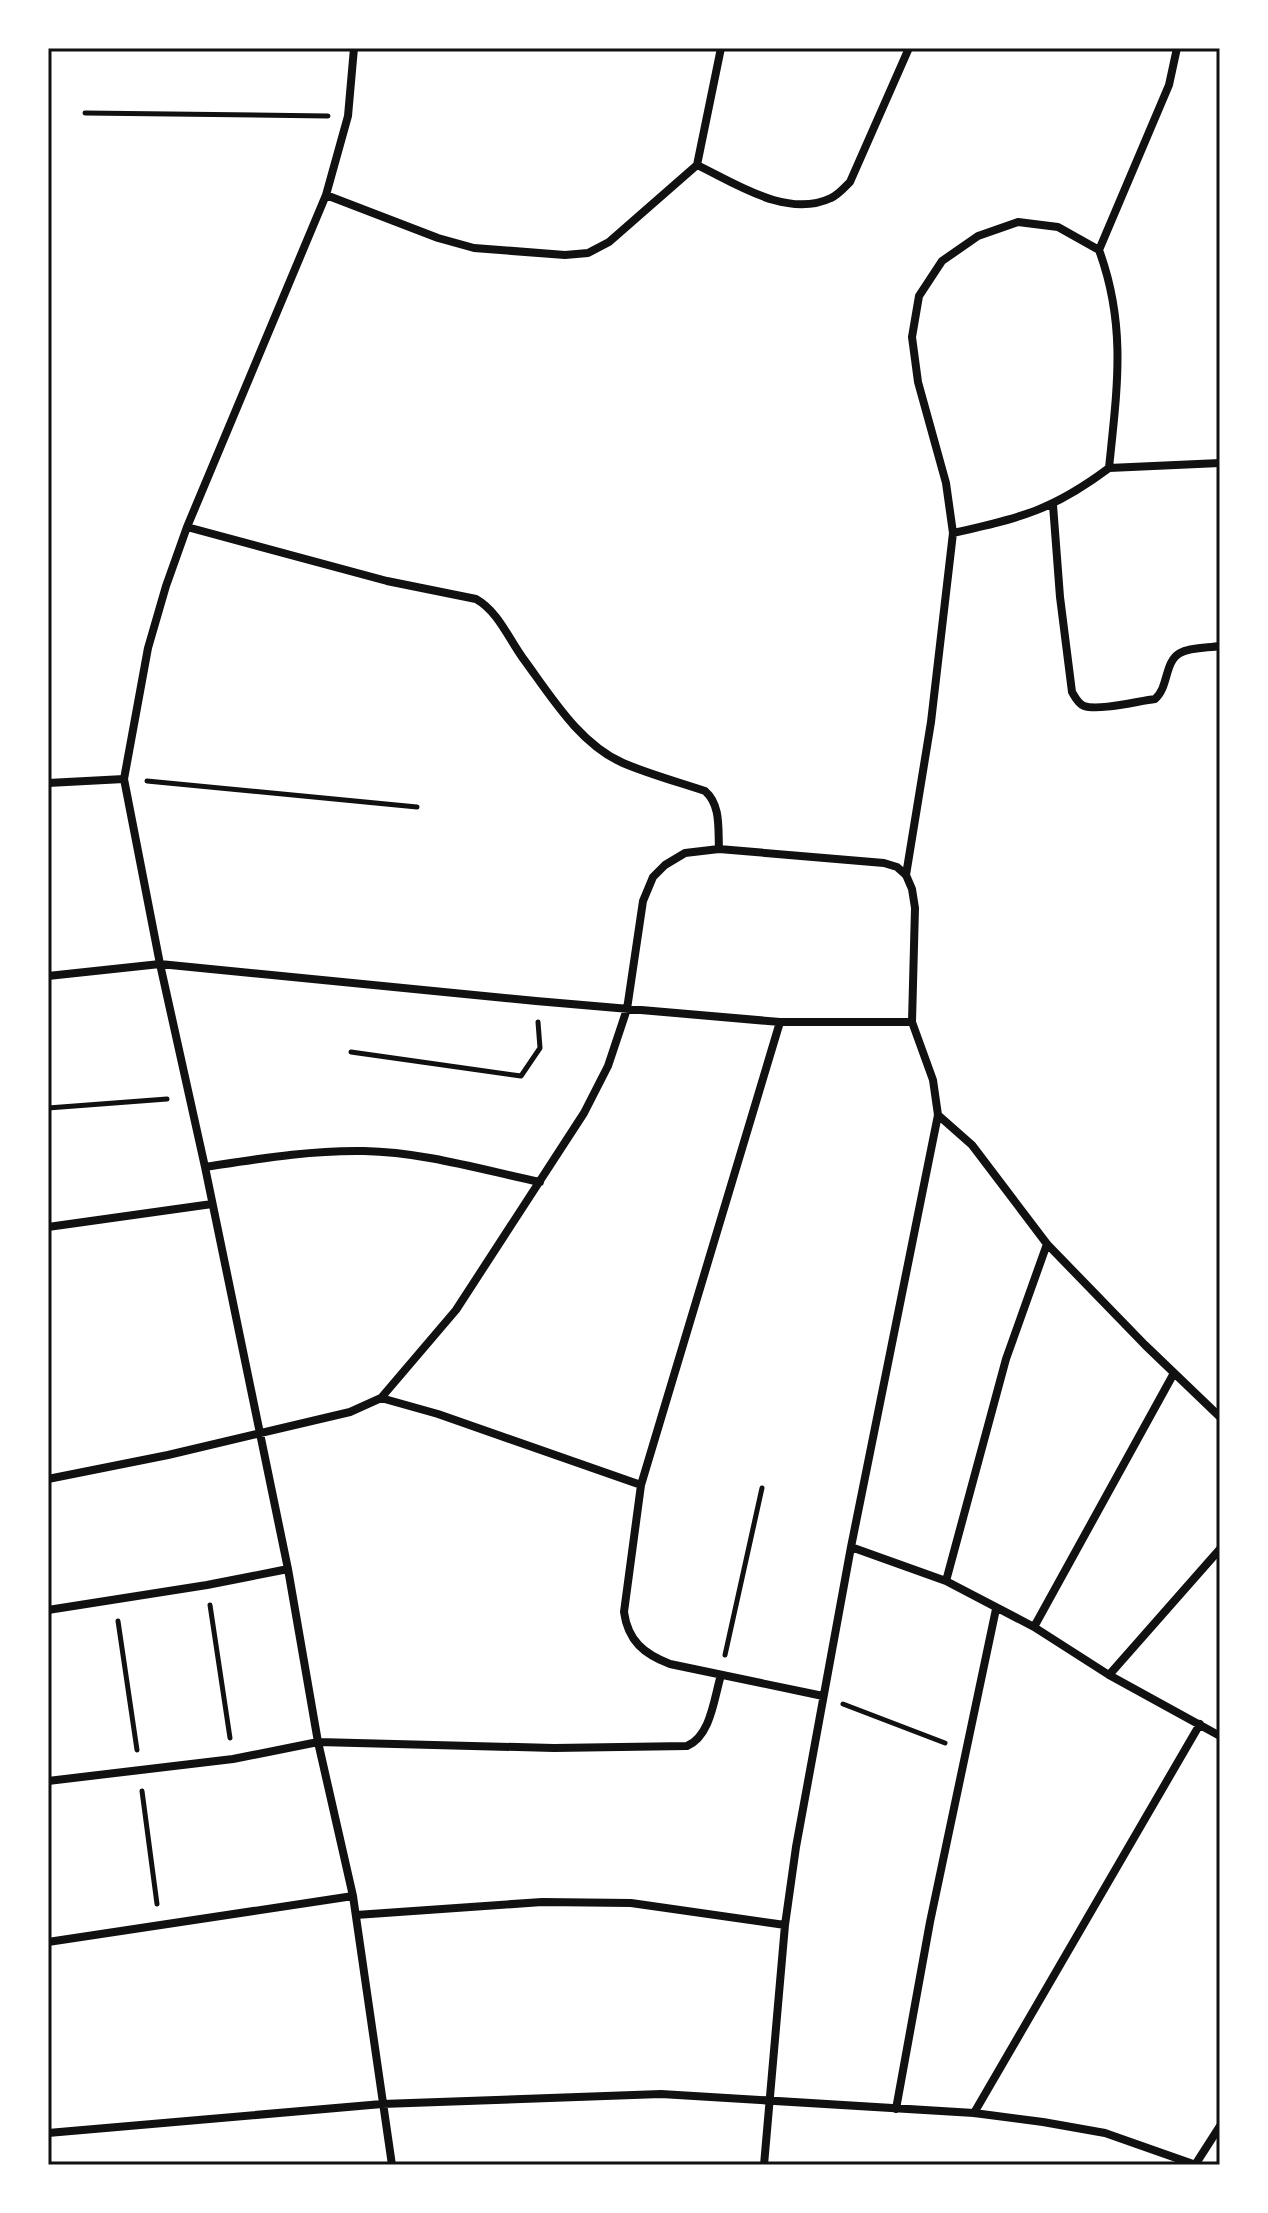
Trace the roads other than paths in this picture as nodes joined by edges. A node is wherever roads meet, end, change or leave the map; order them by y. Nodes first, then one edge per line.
1 (354, 48) edge
2 (721, 48) edge
3 (909, 48) edge
4 (1177, 48) edge
5 (697, 165) junction
6 (326, 195) junction
7 (1099, 250) junction
8 (1220, 463) edge
9 (1109, 468) junction
10 (1053, 505) junction
11 (187, 527) junction
12 (953, 533) junction
13 (1220, 646) edge
14 (124, 779) junction
15 (48, 783) edge
16 (719, 849) junction
17 (906, 875) junction
18 (160, 964) junction
19 (48, 976) edge
20 (627, 1009) junction
21 (780, 1022) junction
22 (912, 1022) junction
23 (938, 1115) junction
24 (205, 1167) junction
25 (540, 1182) junction
26 (212, 1204) junction
27 (48, 1227) edge
28 (1047, 1244) junction
29 (1174, 1373) junction
30 (381, 1398) junction
31 (1220, 1417) edge
32 (260, 1432) junction
33 (48, 1479) edge
34 (641, 1485) junction
35 (851, 1547) junction
36 (1220, 1549) edge
37 (288, 1569) junction
38 (946, 1581) junction
39 (996, 1609) junction
40 (48, 1610) edge
41 (1034, 1627) junction
42 (721, 1675) junction
43 (1109, 1675) junction
44 (823, 1696) junction
45 (1200, 1724) junction
46 (1220, 1736) edge
47 (318, 1742) junction
48 (48, 1781) edge
49 (353, 1896) junction
50 (356, 1915) junction
51 (785, 1925) junction
52 (48, 1942) edge
53 (770, 2100) junction
54 (382, 2104) junction
55 (896, 2109) junction
56 (974, 2113) junction
57 (1220, 2126) edge
58 (48, 2133) edge
59 (392, 2165) edge
60 (764, 2165) edge
61 (1195, 2165) edge

1 - 6 street
2 - 5 street
3 - 5 street
4 - 7 street
5 - 6 street
6 - 11 street
7 - 9 street
7 - 12 street
8 - 9 street
9 - 10 street
10 - 12 street
10 - 13 street
11 - 14 street
11 - 16 street
12 - 17 street
14 - 15 street
14 - 18 street
16 - 17 street
16 - 20 street
17 - 22 street
18 - 19 street
18 - 20 street
18 - 24 street
20 - 21 street
20 - 25 street
21 - 22 street
21 - 34 street
22 - 23 street
23 - 28 street
23 - 35 street
24 - 25 street
24 - 26 street
25 - 30 street
26 - 27 street
26 - 32 street
28 - 29 street
28 - 38 street
29 - 31 street
29 - 41 street
30 - 32 street
30 - 34 street
32 - 33 street
32 - 37 street
34 - 42 street
35 - 38 street
35 - 44 street
36 - 43 street
37 - 40 street
37 - 47 street
38 - 39 street
39 - 41 street
39 - 55 street
41 - 43 street
42 - 44 street
42 - 47 street
43 - 45 street
44 - 51 street
45 - 46 street
45 - 56 street
47 - 48 street
47 - 49 street
49 - 50 street
49 - 52 street
50 - 51 street
50 - 54 street
51 - 53 street
53 - 54 street
53 - 55 street
53 - 60 street
54 - 58 street
54 - 59 street
55 - 56 street
56 - 61 street
57 - 61 street

